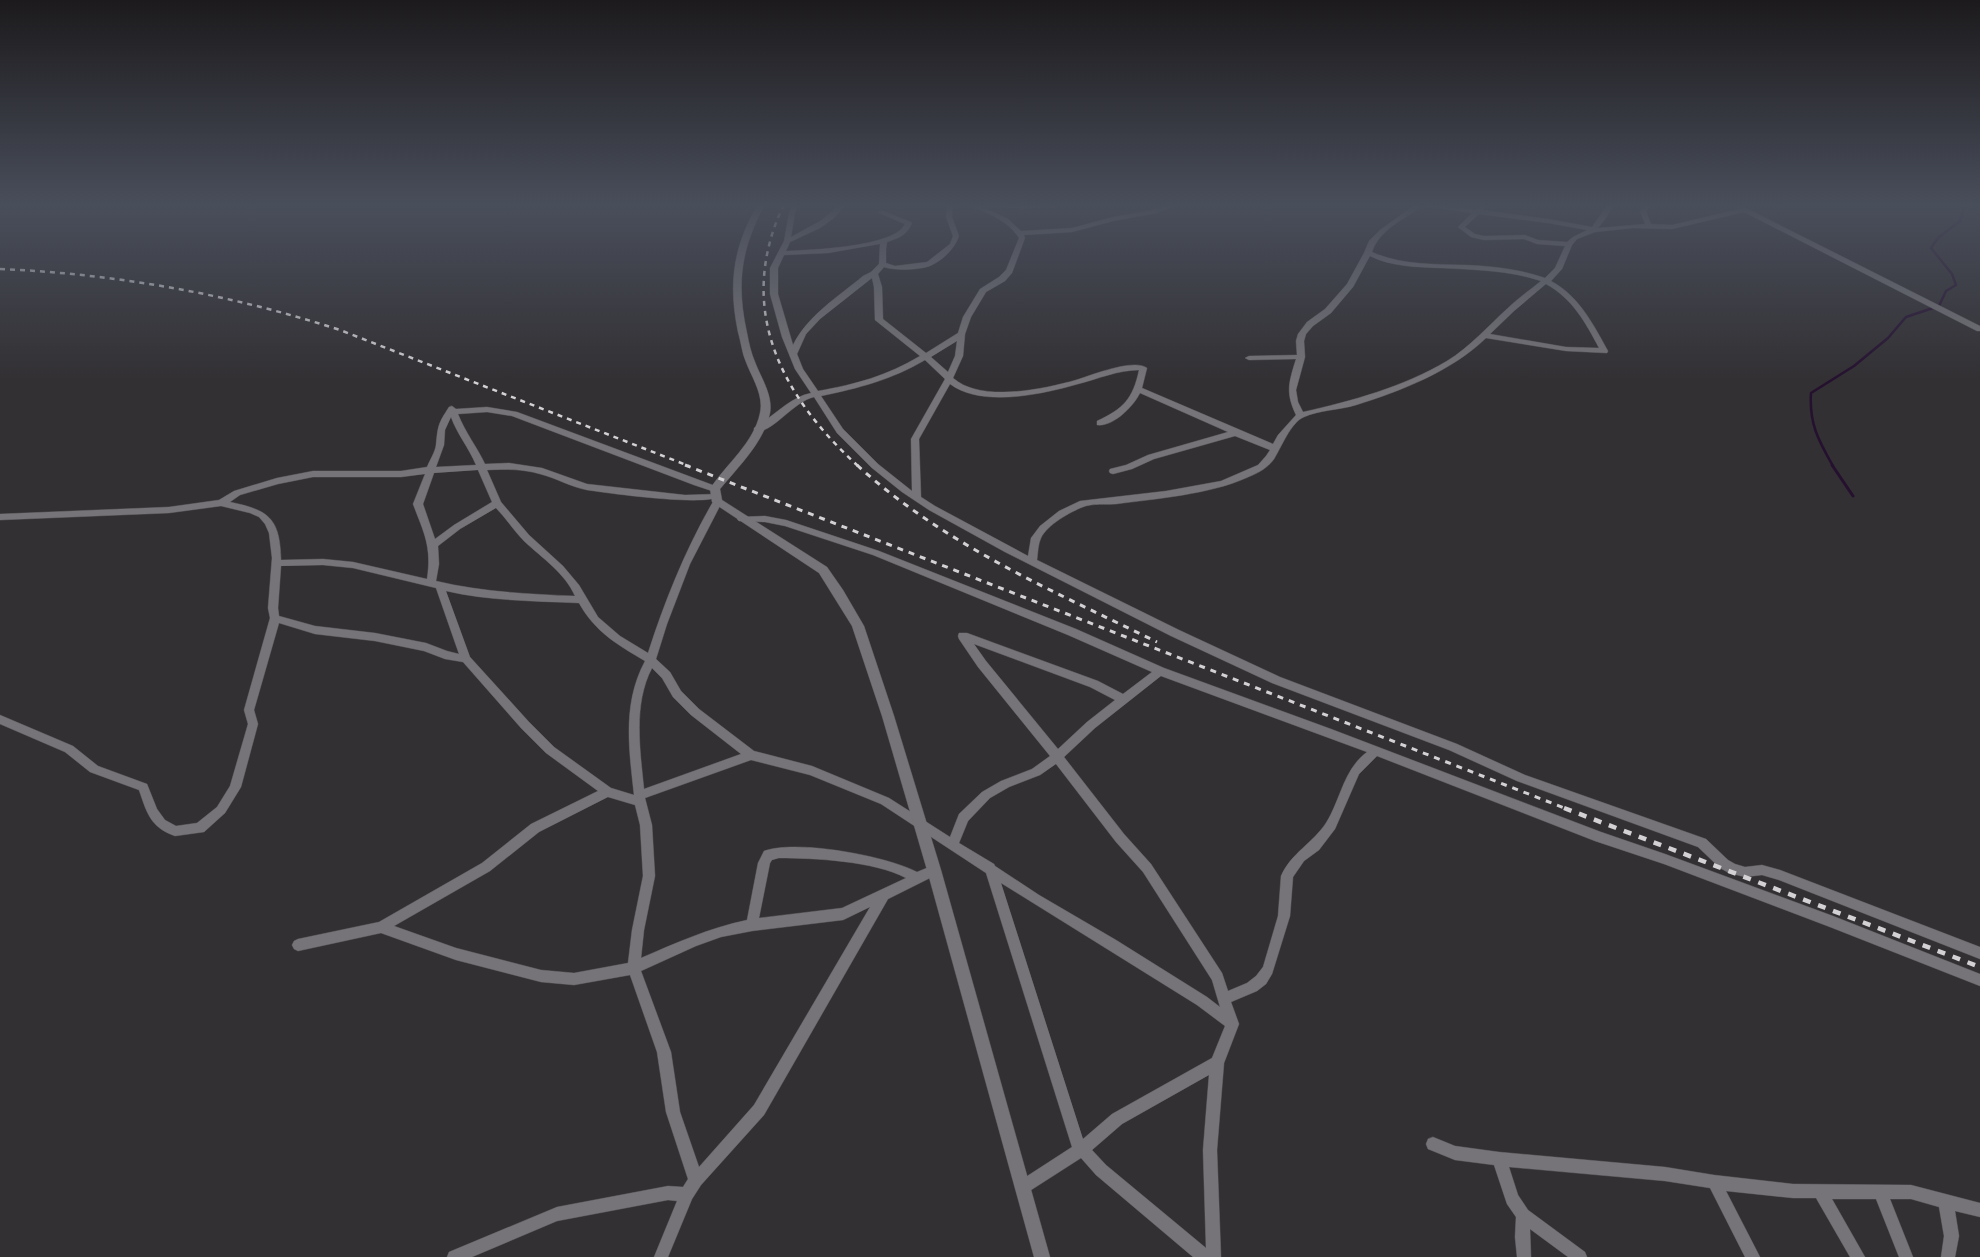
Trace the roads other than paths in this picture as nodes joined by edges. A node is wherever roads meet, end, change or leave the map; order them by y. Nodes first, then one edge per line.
1 (738, 263) edge
2 (776, 263) edge
3 (931, 263) edge
4 (1012, 263) edge
5 (1363, 263) edge
6 (1393, 263) edge
7 (1561, 263) edge
8 (1848, 263) edge
9 (883, 264) joint
10 (874, 274) junction
11 (1546, 281) junction
12 (1980, 329) edge
13 (961, 334) junction
14 (1484, 335) junction
15 (792, 354) junction
16 (1302, 356) junction
17 (924, 358) junction
18 (1249, 358) dead end
19 (948, 380) junction
20 (1139, 390) junction
21 (815, 394) junction
22 (454, 412) junction
23 (1300, 415) junction
24 (1100, 423) dead end
25 (757, 430) junction
26 (1235, 434) junction
27 (1274, 448) junction
28 (482, 468) junction
29 (430, 470) junction
30 (1113, 471) dead end
31 (716, 496) junction
32 (917, 498) junction
33 (221, 503) junction
34 (497, 503) junction
35 (0, 517) edge
36 (742, 519) junction
37 (433, 545) junction
38 (1032, 562) junction
39 (277, 563) junction
40 (436, 584) junction
41 (582, 600) junction
42 (275, 618) junction
43 (466, 659) junction
44 (652, 660) junction
45 (1160, 671) junction
46 (1123, 699) junction
47 (0, 719) edge
48 (1376, 752) junction
49 (751, 755) junction
50 (1057, 757) junction
51 (607, 792) junction
52 (640, 799) junction
53 (920, 822) junction
54 (953, 844) junction
55 (990, 868) junction
56 (934, 870) junction
57 (917, 878) junction
58 (884, 894) junction
59 (752, 925) junction
60 (381, 928) junction
61 (298, 945) dead end
62 (1980, 953) edge
63 (634, 968) junction
64 (1980, 980) edge
65 (1225, 998) junction
66 (1232, 1024) junction
67 (1217, 1063) junction
68 (1433, 1144) dead end
69 (1082, 1149) junction
70 (1499, 1160) junction
71 (696, 1180) junction
72 (1714, 1182) junction
73 (1023, 1187) junction
74 (1820, 1192) junction
75 (1880, 1192) junction
76 (687, 1194) junction
77 (1945, 1202) junction
78 (1980, 1210) edge
79 (1523, 1215) junction
80 (454, 1257) edge
81 (661, 1257) edge
82 (1042, 1257) edge
83 (1205, 1257) edge
84 (1214, 1257) edge
85 (1524, 1257) edge
86 (1580, 1257) edge
87 (1753, 1257) edge
88 (1858, 1257) edge
89 (1906, 1257) edge
90 (1948, 1257) edge

1 - 25 street
2 - 15 street
3 - 9 street
4 - 13 street
5 - 16 street
6 - 11 street
7 - 11 street
8 - 12 street
9 - 10 street
10 - 15 street
10 - 17 street
11 - 14 street
11 - 14 street
13 - 17 street
13 - 19 street
14 - 23 street
15 - 21 street
16 - 18 street
16 - 23 street
17 - 19 street
17 - 21 street
19 - 20 street
19 - 32 street
20 - 24 street
20 - 26 street
21 - 25 street
21 - 32 street
22 - 28 street
22 - 29 street
22 - 31 street
23 - 27 street
25 - 31 street
26 - 27 street
26 - 30 street
27 - 38 street
28 - 29 street
28 - 31 street
28 - 34 street
29 - 33 street
29 - 37 street
31 - 36 street
31 - 44 street
32 - 38 street
33 - 35 street
33 - 39 street
34 - 37 street
34 - 41 street
36 - 45 street
36 - 53 street
37 - 40 street
38 - 62 street
39 - 40 street
39 - 42 street
40 - 41 street
40 - 43 street
41 - 44 street
42 - 43 street
42 - 47 street
43 - 51 street
44 - 49 street
44 - 52 street
45 - 46 street
45 - 48 street
46 - 50 street
46 - 50 street
48 - 64 street
48 - 65 street
49 - 52 street
49 - 53 street
50 - 54 street
50 - 65 street
51 - 52 street
51 - 60 street
52 - 63 street
53 - 54 street
53 - 56 street
54 - 55 street
55 - 66 street
55 - 69 street
56 - 57 street
56 - 73 street
57 - 58 street
57 - 59 street
58 - 59 street
58 - 71 street
59 - 63 street
60 - 61 street
60 - 63 street
63 - 71 street
65 - 66 street
66 - 67 street
67 - 69 street
67 - 84 street
68 - 70 street
69 - 73 street
69 - 83 street
70 - 72 street
70 - 79 street
71 - 76 street
72 - 74 street
72 - 87 street
73 - 82 street
74 - 75 street
74 - 88 street
75 - 77 street
75 - 89 street
76 - 80 street
76 - 81 street
77 - 78 street
77 - 90 street
79 - 85 street
79 - 86 street

